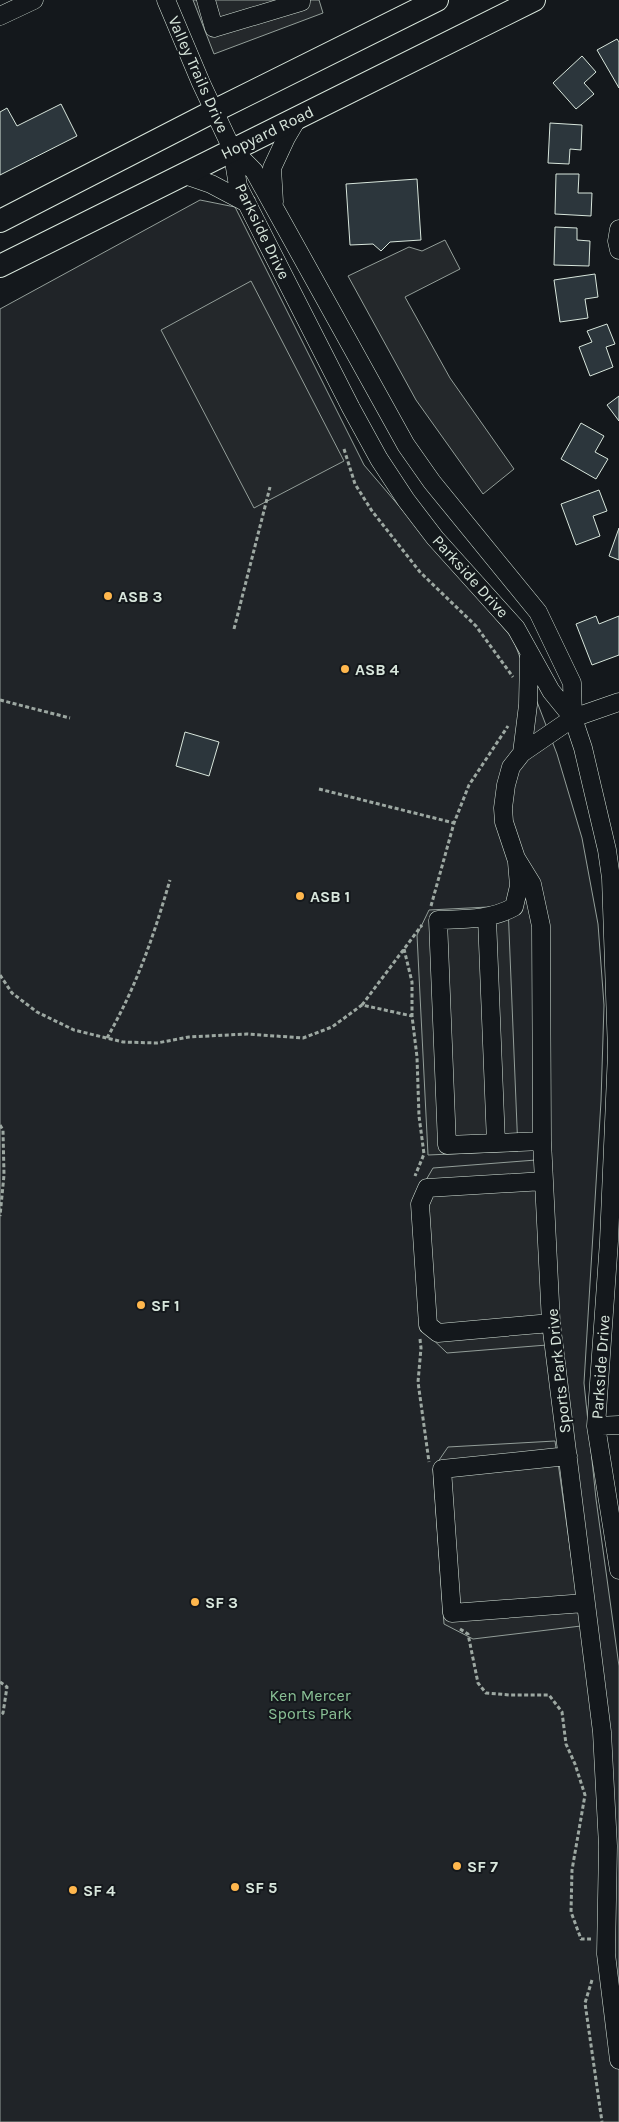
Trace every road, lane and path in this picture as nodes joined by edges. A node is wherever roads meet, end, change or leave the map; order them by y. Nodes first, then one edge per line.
1 (34, 0) edge
2 (166, 0) edge
3 (206, 0) edge
4 (301, 0) edge
5 (437, 0) edge
6 (534, 0) edge
7 (0, 16) edge
8 (214, 111) junction
9 (299, 116) junction
10 (232, 149) junction
11 (182, 174) junction
12 (247, 203) junction
13 (274, 207) junction
14 (0, 221) edge
15 (619, 228) edge
16 (619, 250) edge
17 (0, 266) edge
18 (344, 450) dead end
19 (270, 487) dead end
20 (234, 629) dead end
21 (528, 650) junction
22 (516, 681) dead end
23 (0, 700) edge
24 (619, 702) edge
25 (70, 718) dead end
26 (573, 718) junction
27 (514, 719) dead end
28 (522, 753) junction
29 (320, 789) dead end
30 (454, 823) junction
31 (516, 858) junction
32 (615, 878) edge
33 (170, 880) dead end
34 (429, 915) dead end
35 (487, 918) junction
36 (424, 922) dead end
37 (404, 949) junction
38 (0, 975) edge
39 (362, 1005) junction
40 (412, 1016) junction
41 (107, 1038) junction
42 (618, 1052) edge
43 (0, 1125) edge
44 (542, 1141) junction
45 (496, 1143) junction
46 (544, 1181) junction
47 (412, 1184) dead end
48 (0, 1216) edge
49 (614, 1241) edge
50 (551, 1323) junction
51 (419, 1332) dead end
52 (619, 1425) edge
53 (596, 1426) junction
54 (568, 1456) junction
55 (436, 1467) junction
56 (619, 1570) edge
57 (585, 1602) junction
58 (453, 1619) junction
59 (0, 1682) edge
60 (0, 1716) edge
61 (594, 1940) dead end
62 (593, 1977) dead end
63 (619, 2060) edge
64 (602, 2122) edge

1 - 7 street
2 - 8 street, Valley Trails Drive
3 - 4 street
5 - 8 main road
6 - 9 main road, Hopyard Road
8 - 10 street, Valley Trails Drive
8 - 14 main road
9 - 10 main road, Hopyard Road
9 - 13 street
10 - 11 main road, Hopyard Road
10 - 12 street, Parkside Drive
10 - 13 street, Parkside Drive
11 - 12 street
11 - 17 main road, Hopyard Road
12 - 21 street, Parkside Drive
13 - 26 street, Parkside Drive
15 - 16 street
18 - 22 path
19 - 20 path
21 - 26 street, Parkside Drive
21 - 28 street
23 - 25 path
24 - 26 street, Sports Park Drive
26 - 28 street, Sports Park Drive
26 - 32 street, Parkside Drive
27 - 30 path
28 - 31 street, Sports Park Drive
29 - 30 path
30 - 34 path
31 - 35 street
31 - 44 street, Sports Park Drive
32 - 42 street, Parkside Drive
33 - 41 path
35 - 45 street
35 - 45 street
36 - 37 path
37 - 39 path
37 - 40 path
38 - 41 path
39 - 40 path
39 - 41 path
40 - 47 path
42 - 49 street, Parkside Drive
43 - 48 path
44 - 45 street
44 - 46 street, Sports Park Drive
46 - 50 street, Sports Park Drive
46 - 50 street
49 - 53 street, Parkside Drive
50 - 54 street, Sports Park Drive
51 - 55 path
52 - 53 street
53 - 56 street, Parkside Drive
54 - 55 street
54 - 57 street, Sports Park Drive
55 - 58 street
57 - 58 street
57 - 63 street, Sports Park Drive
58 - 61 path
59 - 60 path
62 - 64 path

